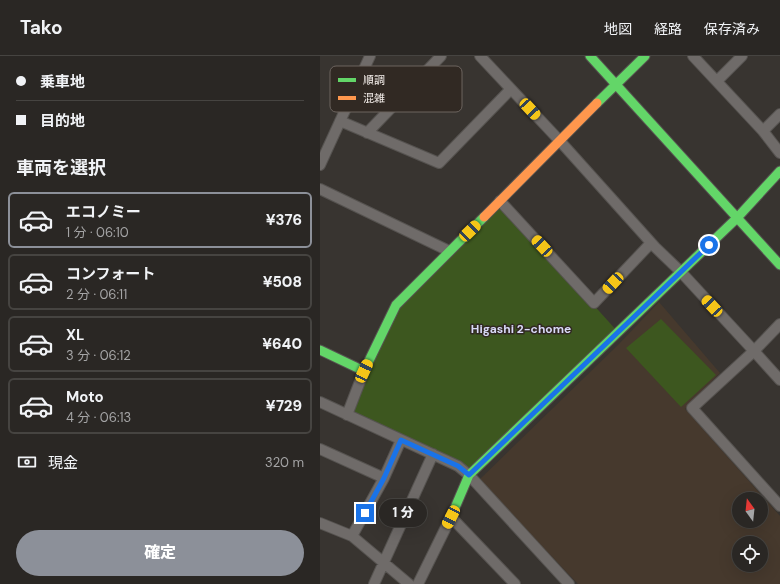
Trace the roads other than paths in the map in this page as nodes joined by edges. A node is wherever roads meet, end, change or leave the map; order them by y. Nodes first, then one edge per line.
1 (370, 56) edge
2 (441, 56) edge
3 (480, 56) edge
4 (590, 56) edge
5 (645, 56) edge
6 (693, 56) edge
7 (742, 56) edge
8 (365, 66) edge
9 (431, 66) edge
10 (717, 81) junction
11 (616, 85) junction
12 (511, 89) junction
13 (344, 112) edge
14 (387, 112) edge
15 (780, 114) edge
16 (340, 121) junction
17 (763, 131) junction
18 (367, 133) junction
19 (559, 140) junction
20 (780, 153) edge
21 (320, 165) edge
22 (780, 172) edge
23 (320, 189) edge
24 (500, 201) junction
25 (737, 218) junction
26 (651, 243) junction
27 (449, 251) junction
28 (780, 266) edge
29 (681, 272) junction
30 (780, 324) edge
31 (320, 350) edge
32 (754, 351) junction
33 (364, 371) junction
34 (780, 380) edge
35 (320, 402) edge
36 (347, 415) junction
37 (401, 440) junction
38 (320, 449) edge
39 (433, 454) junction
40 (469, 475) junction
41 (384, 478) junction
42 (780, 506) edge
43 (451, 517) junction
44 (320, 523) edge
45 (352, 536) junction
46 (384, 563) junction
47 (374, 584) edge
48 (409, 584) edge
49 (418, 584) edge
50 (515, 584) edge
51 (569, 584) edge

1 - 8 street
2 - 9 street
3 - 12 street
4 - 11 street
5 - 11 street
6 - 10 street
7 - 10 street
10 - 17 street
11 - 19 street
11 - 25 street
12 - 18 street
12 - 19 street
13 - 16 street
14 - 18 street
15 - 17 street
16 - 18 street
16 - 21 street
17 - 20 street
19 - 24 street
19 - 26 street
22 - 25 street
23 - 27 street
24 - 26 street
24 - 27 street
25 - 28 street
25 - 29 street
26 - 29 street
27 - 33 street
29 - 32 street
29 - 40 street
30 - 32 street
31 - 33 street
32 - 34 street
32 - 42 street
33 - 36 street
35 - 36 street
36 - 37 street
37 - 39 street
37 - 41 street
38 - 41 street
39 - 40 street
39 - 46 street
40 - 43 street
40 - 51 street
41 - 45 street
43 - 49 street
43 - 50 street
44 - 45 street
45 - 46 street
46 - 47 street
46 - 48 street

